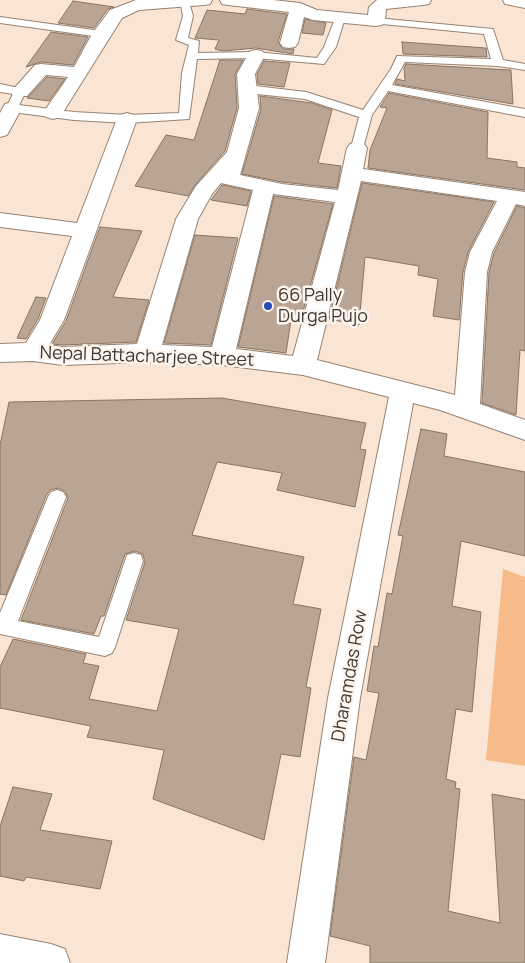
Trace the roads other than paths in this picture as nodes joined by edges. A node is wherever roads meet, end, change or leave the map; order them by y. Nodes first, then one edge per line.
1 (204, 0) edge
2 (228, 0) edge
3 (424, 0) edge
4 (511, 0) edge
5 (140, 2) edge
6 (184, 2) junction
7 (373, 2) edge
8 (525, 3) edge
9 (298, 8) junction
10 (340, 18) junction
11 (0, 20) edge
12 (376, 21) junction
13 (101, 34) junction
14 (289, 43) dead end
15 (256, 55) junction
16 (193, 56) junction
17 (498, 63) junction
18 (525, 66) edge
19 (80, 73) junction
20 (384, 87) junction
21 (0, 88) edge
22 (247, 88) junction
23 (16, 100) junction
24 (525, 112) edge
25 (53, 113) junction
26 (366, 115) junction
27 (127, 119) junction
28 (0, 130) edge
29 (357, 148) joint
30 (235, 155) junction
31 (352, 174) junction
32 (264, 187) junction
33 (347, 197) junction
34 (517, 199) edge
35 (0, 220) edge
36 (86, 231) junction
37 (33, 352) junction
38 (0, 353) edge
39 (148, 353) junction
40 (222, 356) junction
41 (303, 366) junction
42 (403, 390) junction
43 (467, 410) junction
44 (525, 430) edge
45 (57, 497) dead end
46 (134, 561) dead end
47 (3, 624) edge
48 (0, 953) edge
49 (51, 963) edge
50 (306, 963) edge

1 - 6 street
2 - 9 street
3 - 7 street
4 - 8 street
5 - 6 street
5 - 13 street
6 - 16 lane
7 - 12 street
9 - 10 street
9 - 14 street
10 - 12 street
10 - 15 lane
11 - 13 lane
12 - 17 lane
13 - 19 street
15 - 16 lane
15 - 22 street
16 - 27 lane
17 - 18 lane
17 - 20 lane
19 - 23 street
19 - 25 street
20 - 24 lane
20 - 26 lane
21 - 23 lane
22 - 26 lane
22 - 30 street
23 - 25 lane
23 - 28 street
25 - 27 lane
26 - 29 lane
27 - 36 street
29 - 31 street
30 - 32 street
30 - 39 street
31 - 33 street
31 - 34 street
32 - 33 street
32 - 40 street
33 - 41 street
34 - 43 street
35 - 36 street
36 - 37 street
37 - 38 street, Nepal Battacharjee Street
37 - 39 street, Nepal Battacharjee Street
39 - 40 street, Nepal Battacharjee Street
40 - 41 street, Nepal Battacharjee Street
41 - 42 street, Nepal Battacharjee Street
42 - 43 street, Nepal Battacharjee Street
42 - 50 street, Dharamdas Row
43 - 44 street, Nepal Battacharjee Street
45 - 47 lane
46 - 47 lane
48 - 49 street

